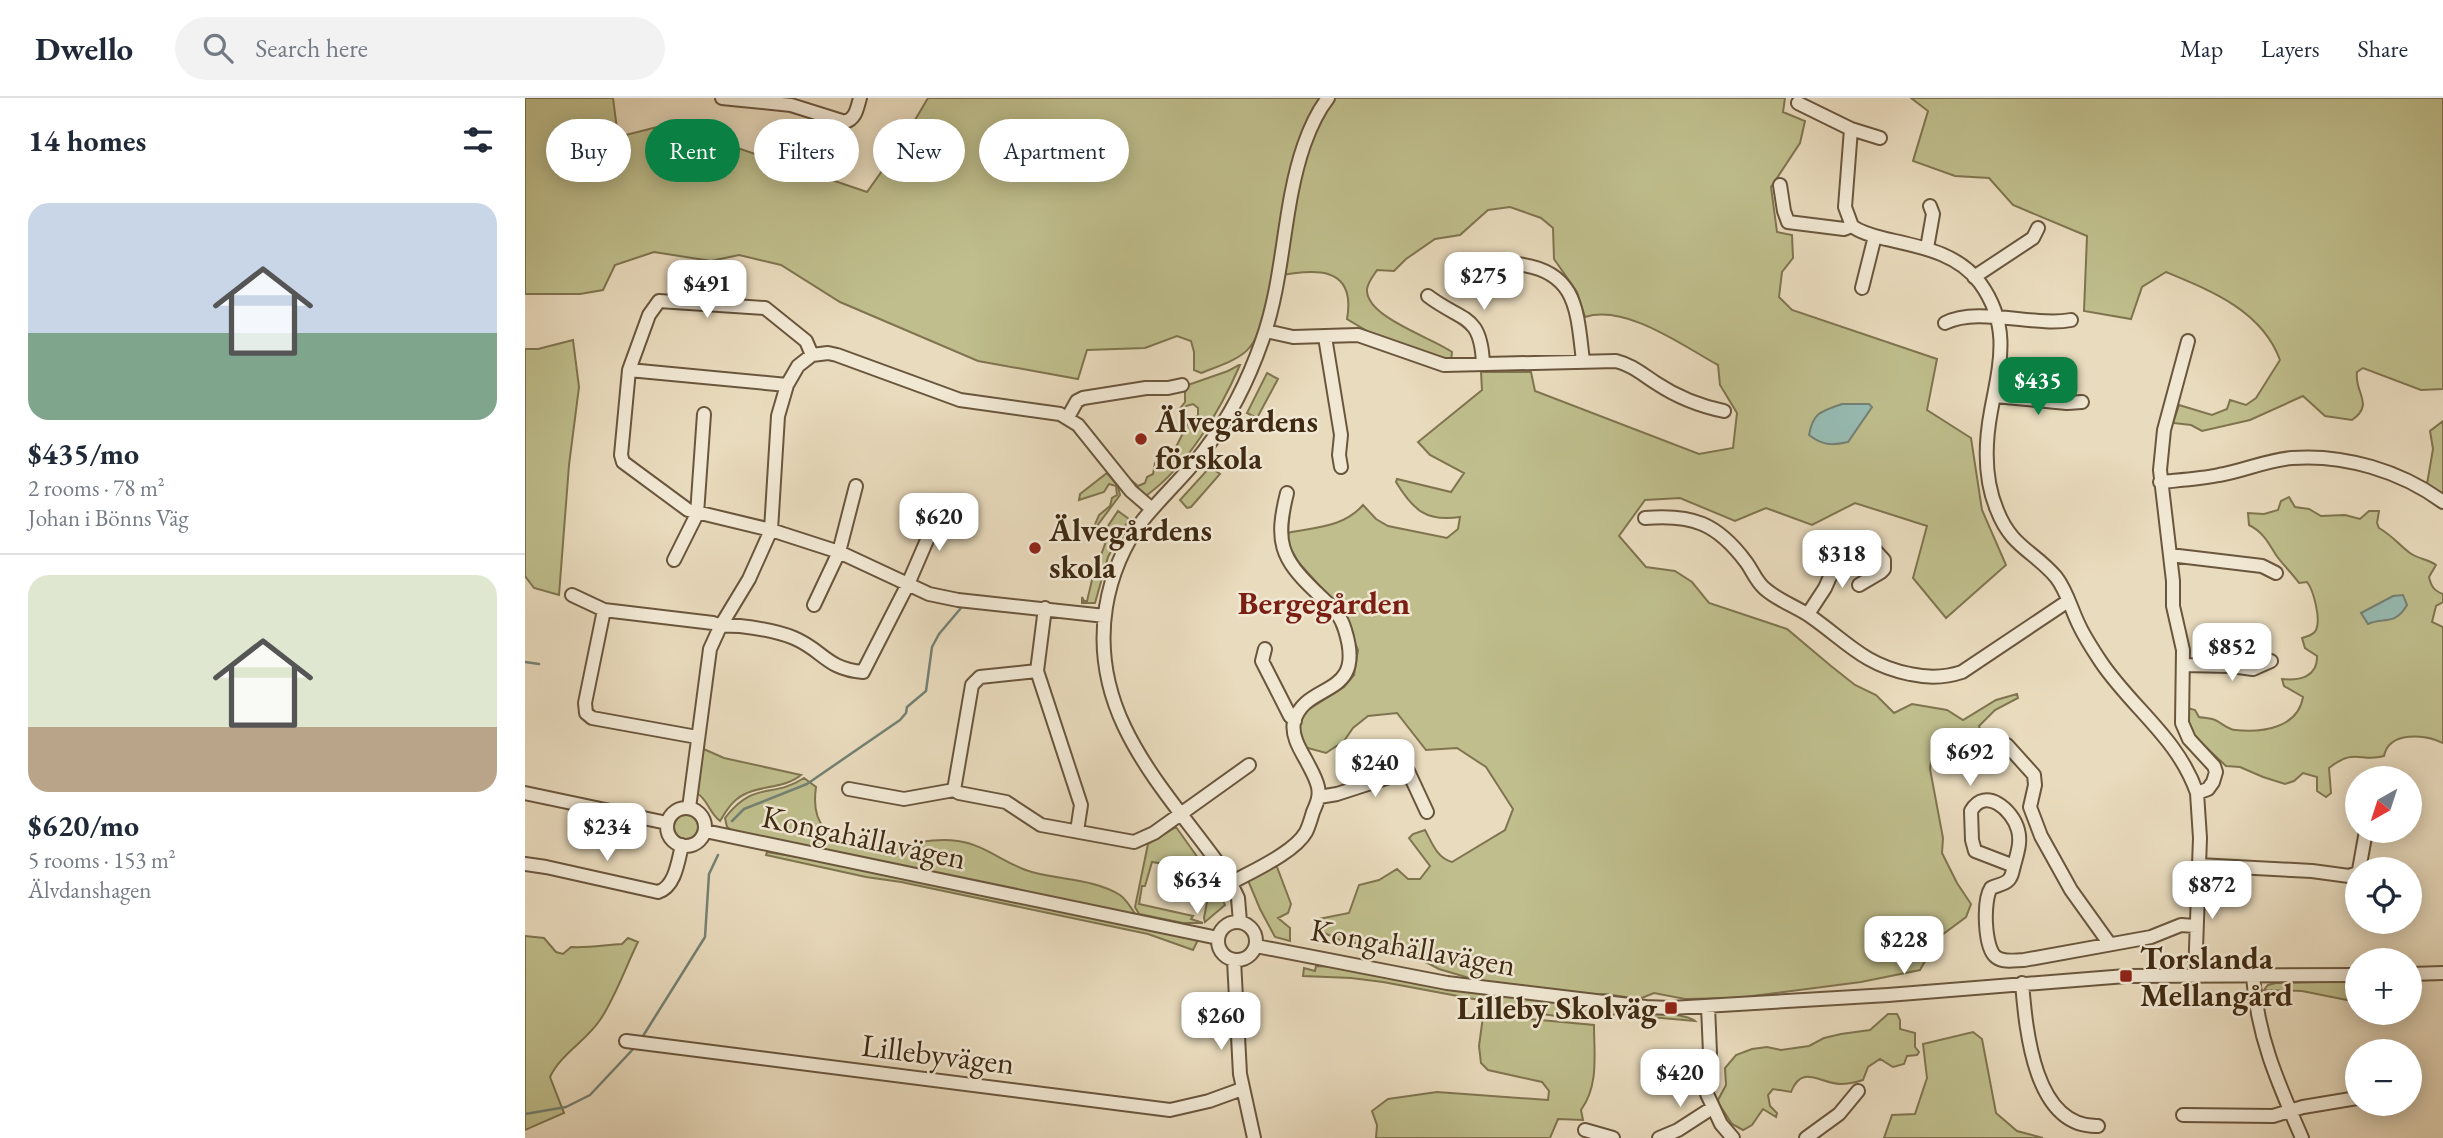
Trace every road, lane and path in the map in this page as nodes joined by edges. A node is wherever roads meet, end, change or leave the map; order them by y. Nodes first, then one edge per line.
1 (722, 98) edge
2 (860, 98) edge
3 (1328, 98) edge
4 (743, 99) edge
5 (1798, 103) dead end
6 (1851, 129) junction
7 (1880, 138) dead end
8 (1780, 185) dead end
9 (1930, 206) dead end
10 (1851, 226) junction
11 (2038, 228) dead end
12 (1875, 236) junction
13 (1927, 248) junction
14 (1515, 264) dead end
15 (1975, 277) junction
16 (1862, 288) dead end
17 (1428, 296) dead end
18 (1997, 317) junction
19 (2071, 320) dead end
20 (1945, 323) dead end
21 (1266, 331) junction
22 (1325, 337) junction
23 (2188, 341) dead end
24 (812, 355) junction
25 (1583, 361) junction
26 (1483, 364) junction
27 (629, 370) junction
28 (787, 385) junction
29 (1182, 385) dead end
30 (1995, 396) junction
31 (2082, 402) dead end
32 (1724, 411) dead end
33 (704, 414) dead end
34 (1068, 417) junction
35 (1341, 467) dead end
36 (2160, 482) junction
37 (856, 486) dead end
38 (1287, 493) dead end
39 (2443, 502) edge
40 (1152, 509) junction
41 (940, 510) dead end
42 (697, 514) junction
43 (1645, 518) dead end
44 (771, 530) junction
45 (839, 552) junction
46 (2170, 555) junction
47 (674, 560) dead end
48 (2276, 573) dead end
49 (908, 584) junction
50 (1859, 585) dead end
51 (572, 595) dead end
52 (2068, 601) junction
53 (814, 605) dead end
54 (1045, 608) junction
55 (604, 610) junction
56 (1808, 614) junction
57 (1105, 615) junction
58 (720, 626) junction
59 (1265, 649) dead end
60 (2271, 660) dead end
61 (2184, 665) junction
62 (1037, 671) junction
63 (1295, 721) junction
64 (697, 737) junction
65 (2007, 746) dead end
66 (1249, 765) dead end
67 (849, 789) dead end
68 (954, 790) junction
69 (525, 793) edge
70 (2197, 793) junction
71 (1319, 797) junction
72 (689, 807) junction
73 (1427, 812) dead end
74 (1182, 813) junction
75 (667, 822) junction
76 (705, 831) junction
77 (1077, 831) junction
78 (682, 845) junction
79 (525, 864) edge
80 (2198, 865) junction
81 (2014, 866) junction
82 (2345, 875) edge
83 (1231, 883) junction
84 (1241, 922) junction
85 (2195, 926) junction
86 (1218, 938) junction
87 (2109, 943) junction
88 (1256, 946) junction
89 (1234, 960) junction
90 (2443, 973) edge
91 (2422, 974) edge
92 (2345, 975) edge
93 (2195, 976) junction
94 (2253, 976) junction
95 (2022, 984) junction
96 (1708, 1006) junction
97 (626, 1041) dead end
98 (1242, 1089) junction
99 (1858, 1091) dead end
100 (2345, 1100) edge
101 (1712, 1108) junction
102 (2290, 1111) junction
103 (2183, 1115) dead end
104 (2098, 1126) dead end
105 (1585, 1130) dead end
106 (1254, 1138) edge
107 (1613, 1138) edge
108 (1659, 1138) edge
109 (1733, 1138) edge
110 (1806, 1138) edge
111 (2302, 1138) edge

1 - 4 street
2 - 4 street
3 - 21 street
5 - 6 street
6 - 7 street
6 - 10 street
8 - 10 street
9 - 13 street
10 - 12 street
11 - 15 street
12 - 13 street
12 - 16 street
13 - 15 street
14 - 25 street
15 - 18 street
17 - 26 street
18 - 19 street
18 - 20 street
18 - 30 street
21 - 22 street
21 - 40 street
22 - 26 street
22 - 35 street
23 - 36 street
24 - 27 street
24 - 28 street
24 - 34 street
25 - 26 street
25 - 32 street
27 - 28 street
27 - 42 street
28 - 44 street
29 - 34 street
30 - 31 street
30 - 52 street
33 - 42 street
34 - 40 street
36 - 39 street
36 - 46 street
37 - 45 street
38 - 63 street
40 - 57 street
41 - 49 street
42 - 44 street
42 - 47 street
43 - 56 street
44 - 45 street
44 - 58 street
45 - 49 street
45 - 53 street
46 - 48 street
46 - 61 street
49 - 54 street
49 - 58 street
50 - 56 street
51 - 55 street
52 - 56 street
52 - 70 street
54 - 57 street
54 - 62 street
55 - 58 street
55 - 64 street
57 - 74 street
58 - 64 street
59 - 63 street
60 - 61 street
61 - 70 street
62 - 68 street
62 - 77 street
63 - 71 street
64 - 72 street
65 - 87 street
66 - 74 street
67 - 68 street
68 - 77 street
69 - 75 street
70 - 80 street
71 - 73 street
71 - 83 street
72 - 75 street
72 - 76 street
74 - 77 street
74 - 83 street
75 - 78 street
76 - 78 street
76 - 86 street, Kongahällavägen
78 - 79 street
80 - 82 street
80 - 85 street
81 - 81 street
81 - 87 street
83 - 84 street
84 - 86 street
84 - 88 street
85 - 87 street
85 - 93 street
86 - 89 street
88 - 89 street
88 - 96 street, Kongahällavägen
89 - 98 street
90 - 91 street
92 - 94 street, Kongahällavägen
93 - 94 street, Kongahällavägen
93 - 95 street, Kongahällavägen
94 - 102 street
95 - 96 street, Kongahällavägen
95 - 104 street
96 - 101 street
97 - 98 street, Lillebyvägen
98 - 106 street
99 - 110 street
100 - 102 street
101 - 108 street
101 - 109 street
102 - 103 street
102 - 111 street
105 - 107 street

